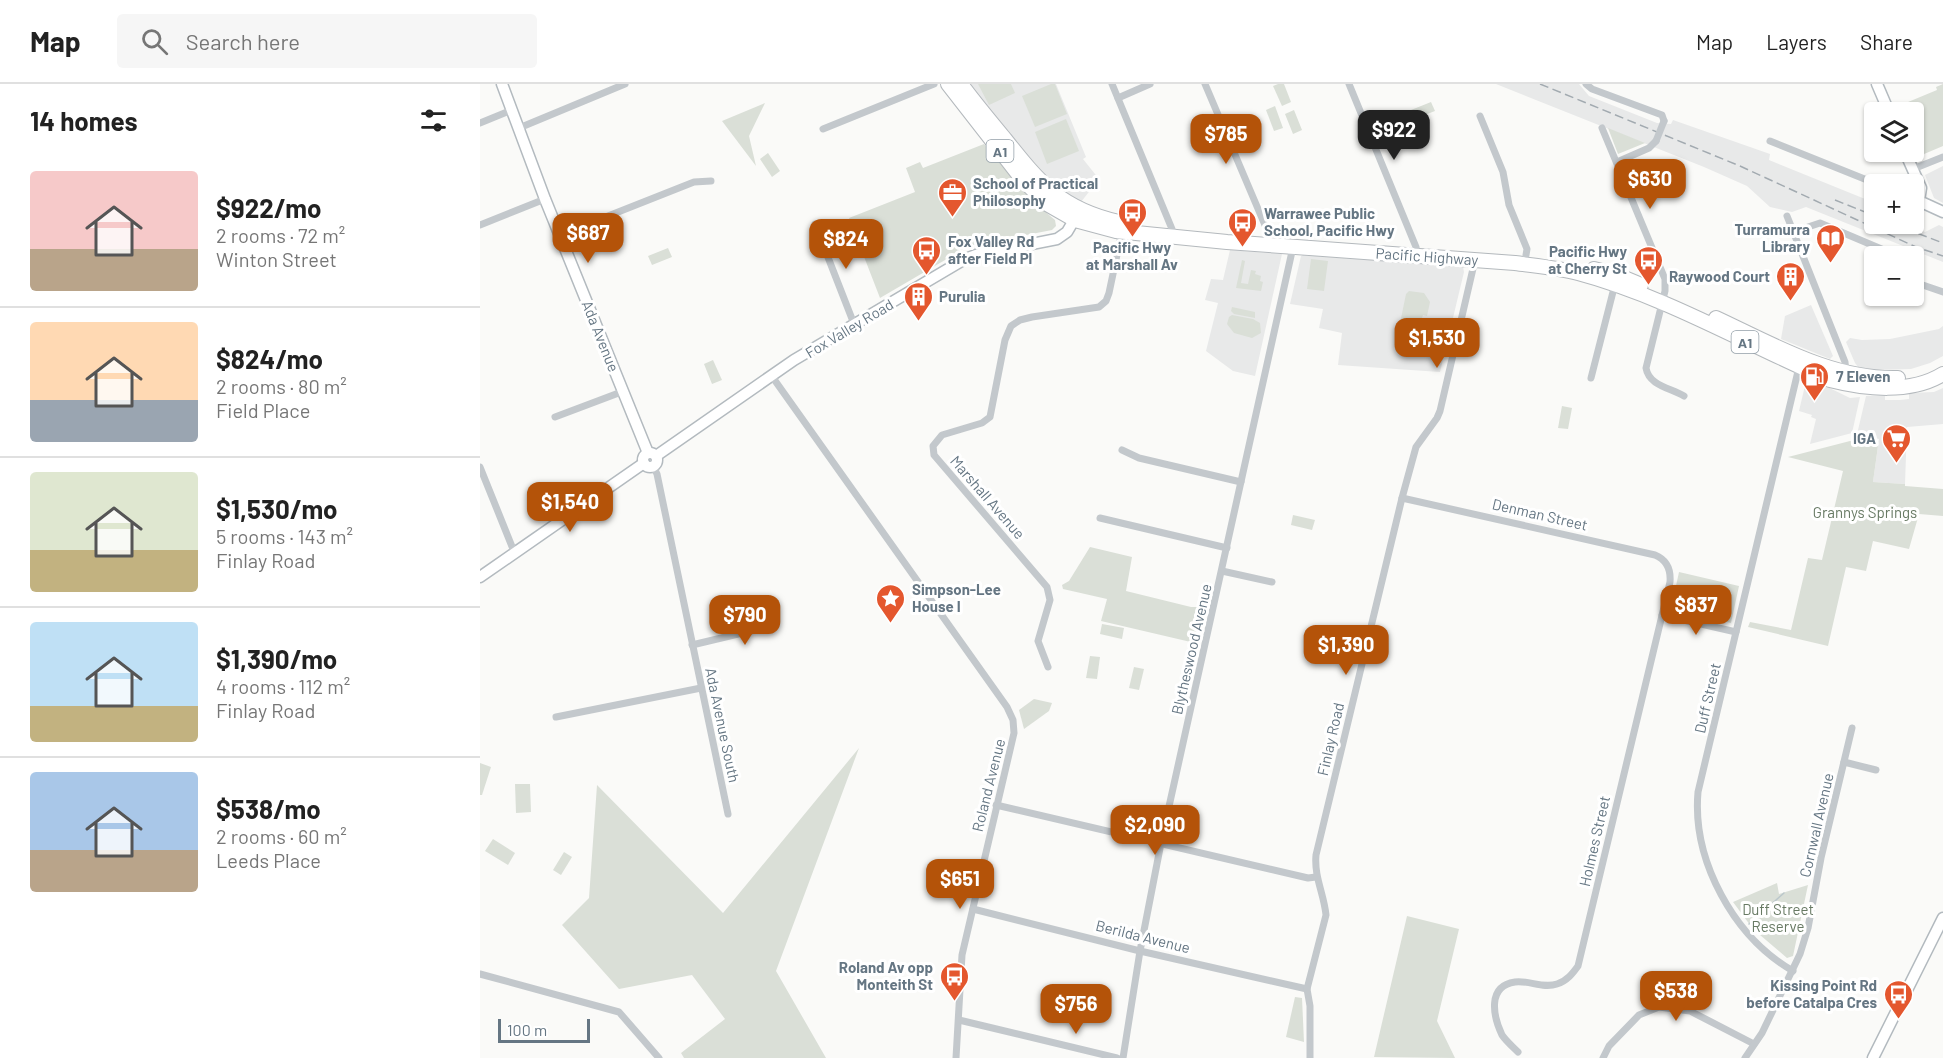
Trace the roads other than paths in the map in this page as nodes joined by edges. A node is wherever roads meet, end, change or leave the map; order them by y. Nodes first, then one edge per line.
1 (502, 84) edge
2 (626, 84) edge
3 (934, 84) edge
4 (948, 84) edge
5 (961, 84) edge
6 (1112, 84) edge
7 (1150, 84) edge
8 (1205, 84) edge
9 (1349, 84) edge
10 (1586, 84) edge
11 (1877, 84) edge
12 (1118, 98) junction
13 (1885, 102) edge
14 (512, 110) junction
15 (1480, 116) dead end
16 (480, 123) edge
17 (519, 128) junction
18 (1602, 128) dead end
19 (824, 129) dead end
20 (1770, 141) dead end
21 (1943, 157) edge
22 (1617, 162) junction
23 (1910, 162) edge
24 (1913, 169) junction
25 (1915, 174) edge
26 (1864, 179) edge
27 (711, 181) dead end
28 (545, 199) junction
29 (1924, 204) edge
30 (1943, 212) edge
31 (1078, 215) junction
32 (1787, 216) dead end
33 (815, 224) dead end
34 (480, 225) edge
35 (1172, 229) junction
36 (1122, 231) junction
37 (1793, 232) junction
38 (560, 235) junction
39 (1270, 241) junction
40 (1874, 246) edge
41 (1293, 247) junction
42 (1416, 247) junction
43 (1526, 255) junction
44 (1475, 260) junction
45 (1614, 284) junction
46 (1924, 285) edge
47 (1943, 292) edge
48 (1662, 299) junction
49 (854, 324) junction
50 (1943, 365) edge
51 (1799, 367) junction
52 (1943, 374) edge
53 (771, 375) junction
54 (1591, 378) dead end
55 (1845, 378) junction
56 (624, 391) junction
57 (1684, 396) dead end
58 (555, 417) dead end
59 (1122, 450) dead end
60 (650, 459) junction
61 (480, 467) edge
62 (1241, 482) junction
63 (1402, 498) junction
64 (1100, 518) dead end
65 (1227, 548) junction
66 (515, 554) junction
67 (1668, 565) joint
68 (1222, 571) junction
69 (480, 577) edge
70 (1272, 582) dead end
71 (1662, 615) junction
72 (763, 616) dead end
73 (1736, 632) junction
74 (693, 645) junction
75 (1048, 667) dead end
76 (701, 688) junction
77 (556, 717) dead end
78 (1852, 728) dead end
79 (1844, 762) junction
80 (1876, 770) dead end
81 (996, 805) junction
82 (728, 814) dead end
83 (1161, 844) junction
84 (1316, 877) junction
85 (973, 909) junction
86 (1943, 918) edge
87 (1140, 951) junction
88 (1793, 971) junction
89 (480, 974) edge
90 (1306, 989) junction
91 (959, 1020) junction
92 (1754, 1044) junction
93 (1518, 1053) dead end
94 (659, 1058) edge
95 (956, 1058) edge
96 (1117, 1058) edge
97 (1122, 1058) edge
98 (1310, 1058) edge
99 (1603, 1058) edge
100 (1745, 1058) edge
101 (1873, 1058) edge

1 - 14 main road, Ada Avenue
2 - 17 street
3 - 19 street
4 - 31 highway, Pacific Highway / A1
5 - 31 highway, Pacific Highway / A1
6 - 12 street
7 - 12 street
8 - 39 street
9 - 42 street
10 - 22 street, bridge
11 - 13 main road
12 - 35 street
14 - 16 street
14 - 17 main road, Ada Avenue
15 - 43 street
17 - 28 main road, Ada Avenue
18 - 22 street
20 - 26 street
21 - 24 street
22 - 48 street
23 - 24 main road
24 - 25 main road
27 - 38 street
28 - 34 street
28 - 38 main road, Ada Avenue
29 - 30 main road
31 - 35 highway, Pacific Highway / A1
31 - 36 highway, Pacific Highway / A1
31 - 49 main road, Fox Valley Road
32 - 37 street
33 - 49 street
35 - 39 highway, Pacific Highway / A1
36 - 39 highway, Pacific Highway / A1
36 - 75 street, Marshall Avenue
37 - 40 street
37 - 55 street
38 - 56 main road, Ada Avenue
39 - 41 highway, Pacific Highway / A1
39 - 42 highway, Pacific Highway / A1
41 - 44 highway, Pacific Highway / A1
41 - 62 street, Blytheswood Avenue
42 - 43 highway, Pacific Highway / A1
43 - 48 highway, Pacific Highway / A1
44 - 45 highway, Pacific Highway / A1
44 - 63 street, Finlay Road
45 - 48 highway, Pacific Highway / A1
45 - 54 street
46 - 47 street
48 - 51 highway, Pacific Highway / A1
48 - 55 highway, Pacific Highway / A1
48 - 57 street
49 - 53 main road, Fox Valley Road
50 - 55 highway, Pacific Highway / A1
51 - 55 highway, Pacific Highway / A1
51 - 73 street, Duff Street
52 - 55 highway, Pacific Highway / A1
53 - 60 main road, Fox Valley Road
53 - 81 street, Roland Avenue
56 - 58 street
56 - 60 main road, Ada Avenue
59 - 62 street
60 - 66 main road, Fox Valley Road
60 - 74 street, Ada Avenue South
61 - 66 street
62 - 65 street, Blytheswood Avenue
63 - 67 street, Denman Street
63 - 84 street, Finlay Road
64 - 65 street
65 - 68 street, Blytheswood Avenue
66 - 69 main road, Fox Valley Road
67 - 71 street, Holmes Street
68 - 70 street
68 - 83 street, Blytheswood Avenue
71 - 73 street
71 - 93 street, Holmes Street
72 - 74 street
73 - 88 street, Duff Street
74 - 76 street, Ada Avenue South
76 - 77 street
76 - 82 street, Ada Avenue South
78 - 79 street, Cornwall Avenue
79 - 80 street
79 - 88 street, Cornwall Avenue
81 - 83 street
81 - 85 street, Roland Avenue
83 - 84 street
83 - 87 street, Blytheswood Avenue
84 - 90 street, Finlay Road
85 - 87 street, Berilda Avenue
85 - 91 street, Roland Avenue
86 - 101 main road
87 - 90 street, Berilda Avenue
87 - 97 street, Blytheswood Avenue
88 - 92 street, Cornwall Avenue
89 - 94 street
90 - 98 street, Finlay Road
91 - 95 street, Roland Avenue
91 - 96 street
92 - 99 street
92 - 100 street, Cornwall Avenue

